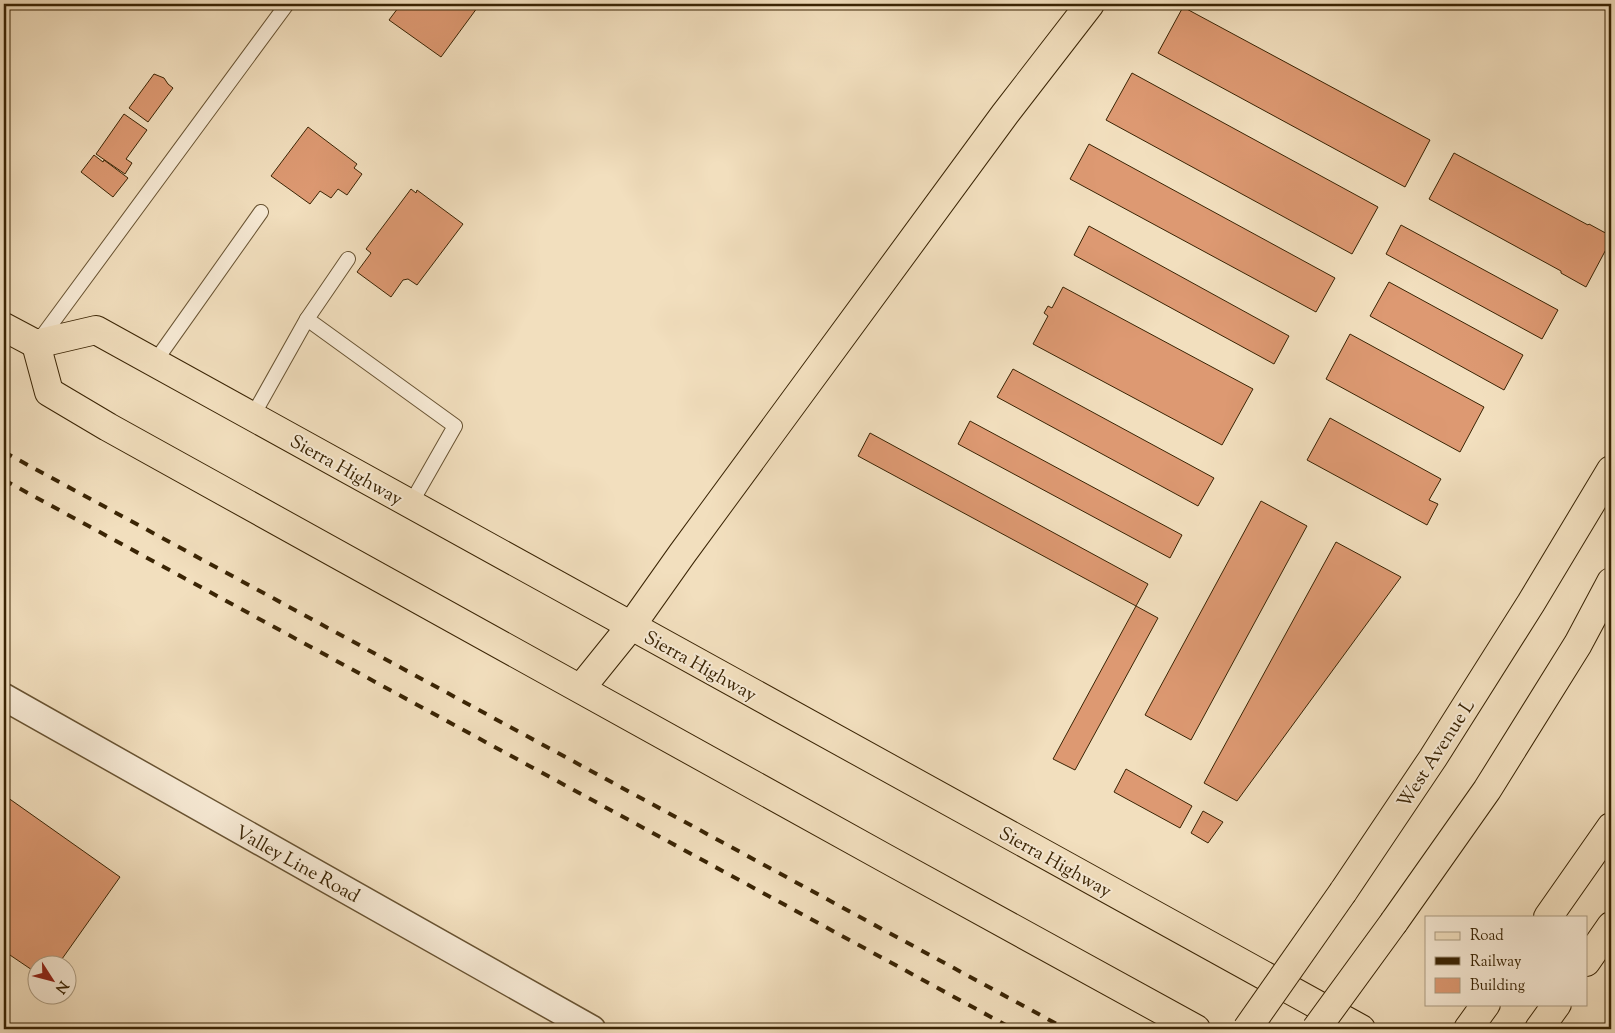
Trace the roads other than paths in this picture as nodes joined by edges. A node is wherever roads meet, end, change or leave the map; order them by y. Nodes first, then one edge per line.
1 (287, 4) edge
2 (1090, 4) edge
3 (261, 212) dead end
4 (348, 259) dead end
5 (307, 318) junction
6 (4, 327) edge
7 (36, 344) junction
8 (154, 363) junction
9 (252, 417) junction
10 (1611, 448) edge
11 (1611, 470) edge
12 (410, 505) junction
13 (1611, 582) edge
14 (1531, 603) junction
15 (631, 626) junction
16 (581, 688) junction
17 (4, 698) edge
18 (1611, 827) edge
19 (1549, 916) edge
20 (1611, 926) edge
21 (1588, 959) edge
22 (1485, 1006) edge
23 (1556, 1006) edge
24 (592, 1029) edge
25 (1196, 1029) edge
26 (1247, 1029) edge
27 (1316, 1029) edge
28 (1361, 1029) edge
29 (1468, 1029) edge
30 (1539, 1029) edge

1 - 7 lane
2 - 15 main road
3 - 8 lane
4 - 5 lane
5 - 9 lane
5 - 12 lane
6 - 7 main road
7 - 8 main road, Sierra Highway
7 - 16 main road
8 - 9 main road, Sierra Highway
9 - 12 main road, Sierra Highway
10 - 14 main road
11 - 14 main road, West Avenue L
12 - 15 main road, Sierra Highway
13 - 27 main road, bridge
14 - 26 main road, West Avenue L, bridge
15 - 16 main road
15 - 28 main road, Sierra Highway
16 - 25 main road
17 - 24 street, Valley Line Road
18 - 19 main road
20 - 21 main road
22 - 29 main road
23 - 30 main road

